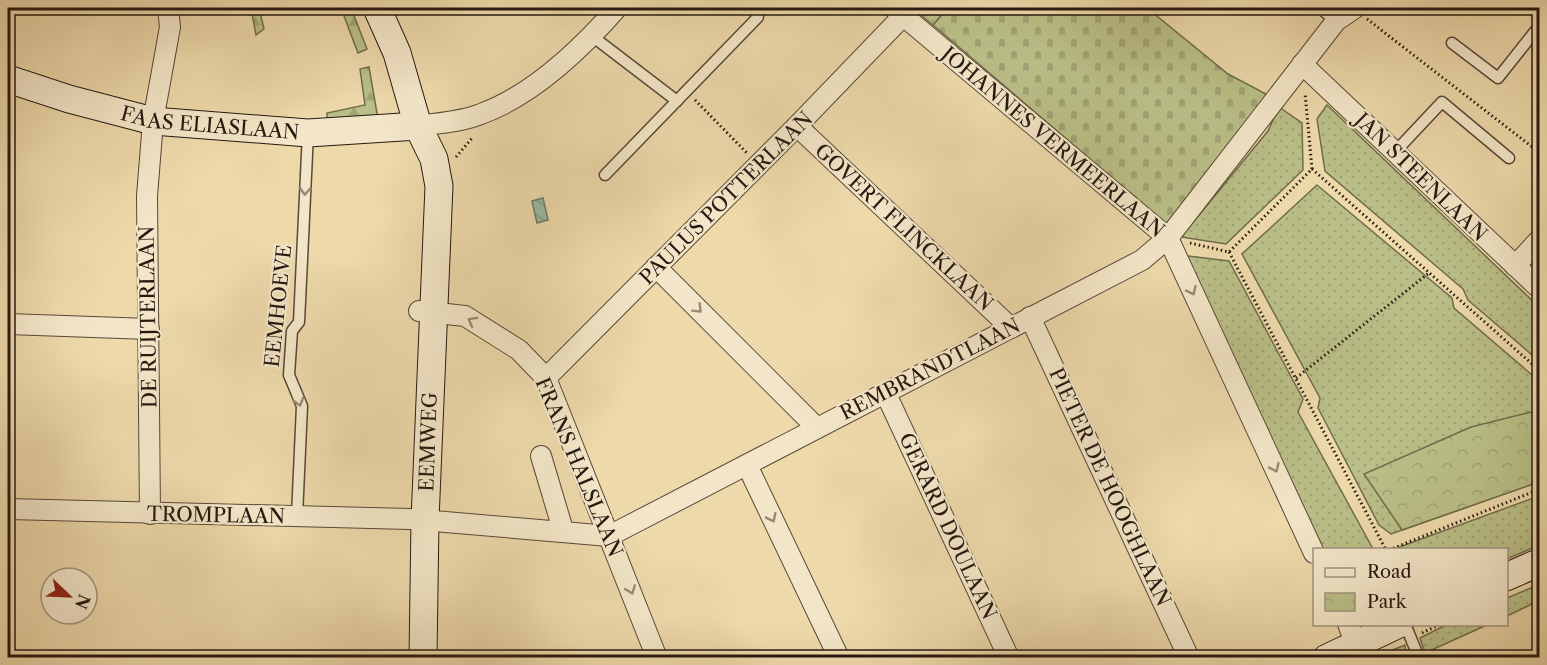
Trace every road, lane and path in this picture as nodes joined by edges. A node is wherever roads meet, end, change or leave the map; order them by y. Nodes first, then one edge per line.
1 (168, 8) edge
2 (377, 8) edge
3 (617, 8) edge
4 (1320, 8) edge
5 (1354, 8) edge
6 (902, 10) edge
7 (758, 17) dead end
8 (1336, 21) junction
9 (1539, 25) edge
10 (592, 36) junction
11 (1452, 43) dead end
12 (1302, 64) junction
13 (8, 79) edge
14 (686, 91) junction
15 (677, 101) junction
16 (153, 121) junction
17 (418, 126) junction
18 (797, 126) junction
19 (308, 133) junction
20 (1395, 152) junction
21 (1539, 153) edge
22 (1509, 158) dead end
23 (759, 165) junction
24 (1312, 169) junction
25 (605, 175) dead end
26 (1168, 238) junction
27 (1539, 239) edge
28 (1229, 252) junction
29 (1515, 266) junction
30 (656, 267) junction
31 (1429, 273) junction
32 (1539, 289) edge
33 (426, 311) junction
34 (1030, 317) junction
35 (8, 324) edge
36 (1011, 328) junction
37 (148, 329) junction
38 (1539, 371) edge
39 (546, 378) junction
40 (1296, 378) junction
41 (886, 394) junction
42 (817, 428) junction
43 (542, 456) dead end
44 (747, 465) junction
45 (1539, 489) edge
46 (8, 508) edge
47 (150, 514) junction
48 (297, 516) junction
49 (425, 520) junction
50 (563, 530) junction
51 (609, 536) junction
52 (1386, 548) edge
53 (1390, 548) edge
54 (1313, 552) edge
55 (1539, 562) edge
56 (1508, 576) edge
57 (1390, 626) edge
58 (1406, 626) edge
59 (1352, 635) edge
60 (423, 657) edge
61 (657, 657) edge
62 (839, 657) edge
63 (1009, 657) edge
64 (1189, 657) edge
65 (1327, 657) edge
66 (1419, 657) edge

1 - 16 street, DE RUIJTERLAAN
2 - 17 main road, EEMWEG
3 - 10 street
4 - 8 lane
5 - 8 street, REMBRANDTLAAN
5 - 21 path
6 - 18 street, PAULUS POTTERLAAN
6 - 26 street, JOHANNES VERMEERLAAN
7 - 14 lane
8 - 12 street, REMBRANDTLAAN
9 - 11 lane
10 - 15 lane
10 - 17 street
12 - 20 street, JAN STEENLAAN
12 - 24 path
12 - 26 street, REMBRANDTLAAN
13 - 16 main road, FAAS ELIASLAAN
14 - 15 lane
14 - 23 path
15 - 25 lane
16 - 19 main road, FAAS ELIASLAAN
16 - 37 street, DE RUIJTERLAAN
17 - 19 main road, FAAS ELIASLAAN
17 - 33 main road, EEMWEG
18 - 23 street, PAULUS POTTERLAAN
18 - 36 street, GOVERT FLINCKLAAN
19 -> 48 lane, EEMHOEVE
20 - 22 lane
20 - 29 street, JAN STEENLAAN
23 - 30 street, PAULUS POTTERLAAN
24 - 28 path
24 - 31 path
26 - 28 path
26 - 34 street, REMBRANDTLAAN
26 -> 54 street, JOHANNES VERMEERLAAN
27 - 29 street
28 - 40 path
29 - 32 street, JAN STEENLAAN
30 - 39 street, PAULUS POTTERLAAN
30 -> 42 street
31 - 38 path
31 - 40 path
39 -> 33 street, FRANS HALSLAAN
33 - 49 main road, EEMWEG
34 - 36 street, REMBRANDTLAAN
34 - 64 street, PIETER DE HOOGHLAAN
35 - 37 street
36 - 41 street, REMBRANDTLAAN
37 - 47 street, DE RUIJTERLAAN
39 - 51 street, FRANS HALSLAAN
40 - 52 path
41 - 42 street, REMBRANDTLAAN
41 - 63 street, GERARD DOULAAN
42 - 44 street, REMBRANDTLAAN
43 - 50 street
44 - 51 street, REMBRANDTLAAN
44 -> 62 street
45 - 53 path
46 - 47 street, TROMPLAAN
47 - 48 street, TROMPLAAN
48 - 49 street, TROMPLAAN
49 - 50 street
49 - 60 main road, EEMWEG
50 - 51 street
51 -> 61 street, FRANS HALSLAAN
55 - 56 main road
57 - 59 main road
58 - 66 lane
59 - 65 main road

